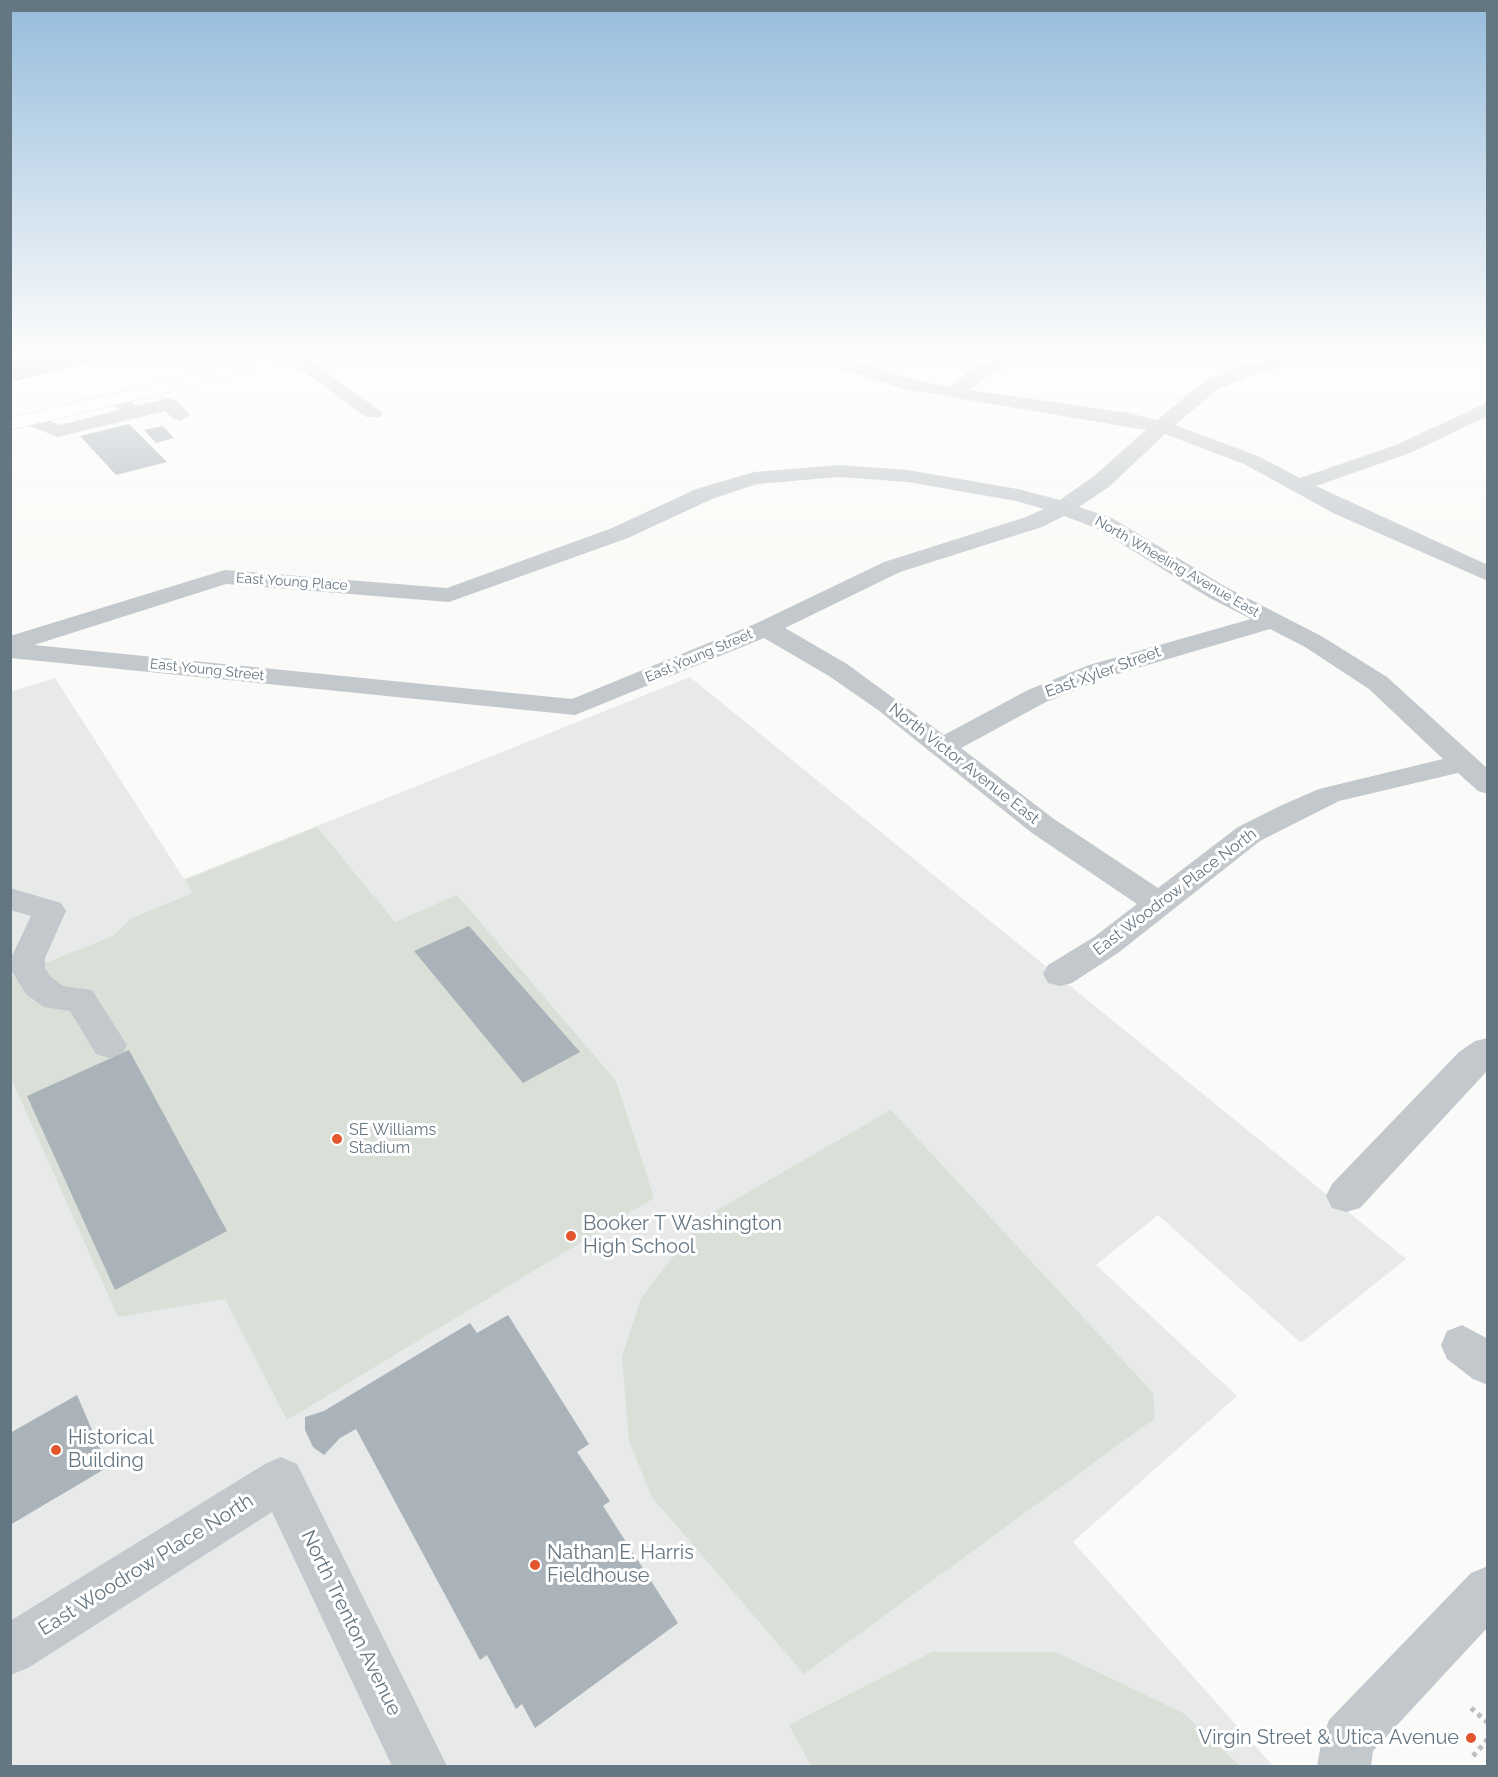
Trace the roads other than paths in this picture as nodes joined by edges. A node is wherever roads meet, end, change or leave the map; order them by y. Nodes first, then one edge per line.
1 (61, 435) edge
2 (1152, 435) edge
3 (1189, 435) edge
4 (1431, 435) edge
5 (73, 448) dead end
6 (1299, 485) junction
7 (1063, 508) junction
8 (542, 562) joint
9 (1488, 574) edge
10 (1273, 621) junction
11 (766, 628) junction
12 (10, 644) edge
13 (10, 650) edge
14 (942, 747) junction
15 (1464, 763) junction
16 (1488, 785) edge
17 (10, 899) edge
18 (1159, 904) junction
19 (1060, 974) dead end
20 (109, 1045) dead end
21 (1488, 1051) edge
22 (1346, 1196) dead end
23 (281, 1480) joint
24 (1488, 1590) edge
25 (10, 1650) edge
26 (420, 1767) edge
27 (1344, 1767) edge

1 - 5 street
2 - 7 street, East Young Street
3 - 6 street
4 - 6 street
6 - 9 street
7 - 8 street, North Wheeling Avenue East
7 - 10 street, North Wheeling Avenue East
7 - 11 street, East Young Street
8 - 12 street, East Young Place
10 - 14 street, East Xyler Street
10 - 15 street, North Wheeling Avenue East
11 - 13 street, East Young Street
11 - 14 street, North Victor Avenue East
14 - 18 street, North Victor Avenue East
15 - 16 street, North Wheeling Avenue East
15 - 18 street, East Woodrow Place North
17 - 20 street
18 - 19 street, East Woodrow Place North
21 - 22 street
23 - 25 street, East Woodrow Place North
23 - 26 street, North Trenton Avenue
24 - 27 street

